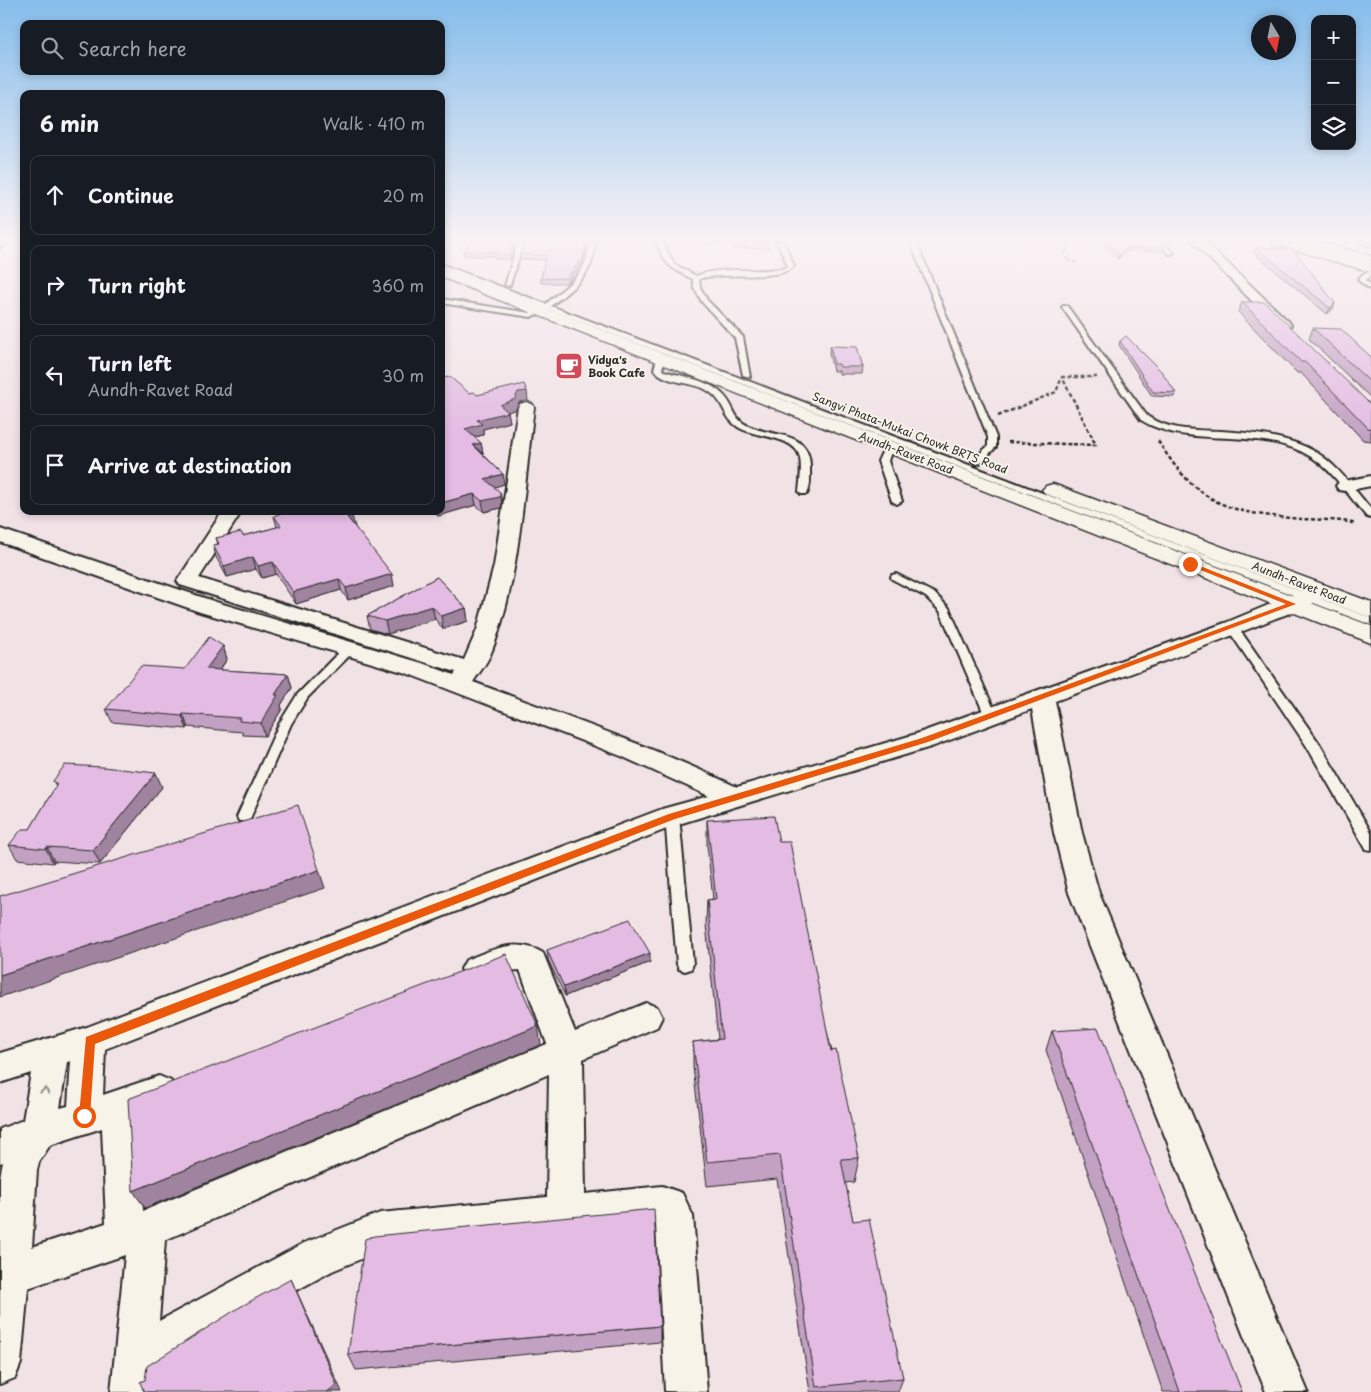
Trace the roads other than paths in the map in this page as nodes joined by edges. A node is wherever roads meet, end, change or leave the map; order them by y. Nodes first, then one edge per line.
1 (475, 306) edge
2 (547, 306) junction
3 (708, 306) edge
4 (940, 306) edge
5 (1264, 306) edge
6 (1065, 307) dead end
7 (1295, 336) edge
8 (661, 357) junction
9 (747, 375) junction
10 (526, 407) edge
11 (890, 446) junction
12 (977, 461) junction
13 (1371, 481) edge
14 (1345, 486) junction
15 (804, 492) dead end
16 (897, 501) dead end
17 (230, 515) edge
18 (1371, 515) edge
19 (0, 535) edge
20 (896, 577) dead end
21 (1306, 597) junction
22 (1371, 611) edge
23 (1371, 622) edge
24 (1233, 628) junction
25 (1371, 635) edge
26 (349, 649) junction
27 (465, 677) junction
28 (1042, 697) junction
29 (991, 716) junction
30 (736, 798) junction
31 (244, 816) dead end
32 (672, 816) junction
33 (1371, 845) edge
34 (685, 964) dead end
35 (450, 980) edge
36 (646, 1016) dead end
37 (90, 1041) junction
38 (566, 1050) junction
39 (52, 1052) junction
40 (0, 1068) edge
41 (184, 1082) edge
42 (119, 1107) junction
43 (84, 1116) junction
44 (39, 1130) junction
45 (0, 1146) edge
46 (566, 1214) junction
47 (137, 1232) junction
48 (10, 1274) junction
49 (137, 1355) junction
50 (0, 1363) edge
51 (132, 1392) edge
52 (683, 1392) edge
53 (1287, 1392) edge

1 - 2 lane
2 - 8 main road, Aundh-Ravet Road
2 - 9 main road, Aundh-Ravet Road
2 - 21 lane, Sangvi Phata-Mukai Chowk BRTS Road
3 - 9 lane
4 - 12 lane
5 - 7 street
6 - 14 lane
8 - 11 main road, Aundh-Ravet Road
8 - 15 lane
9 - 12 main road, Aundh-Ravet Road
10 - 27 street
11 - 16 lane
11 - 21 main road, Aundh-Ravet Road
12 - 21 main road, Aundh-Ravet Road
13 - 14 street
14 - 18 lane
17 - 27 street
19 - 26 street
20 - 29 lane
21 - 22 main road, Aundh-Ravet Road
21 - 23 lane, Sangvi Phata-Mukai Chowk BRTS Road
21 - 24 street
21 - 25 main road, Aundh-Ravet Road
24 - 28 street
24 - 33 lane
26 - 27 street
26 - 31 lane
27 - 30 street
28 - 29 street
28 - 53 street
29 - 30 street
30 - 32 street
32 - 34 lane
32 - 37 street
35 - 38 street
36 - 38 street
37 - 39 street
37 - 43 street
38 - 46 street
38 - 47 street
39 - 40 street
44 -> 39 street
41 - 42 street
42 - 43 street
42 - 47 street
43 - 44 street
44 - 45 street
44 - 48 street
46 - 49 street
46 - 52 street
47 - 48 street
47 - 49 street
48 - 50 street
49 - 51 street

